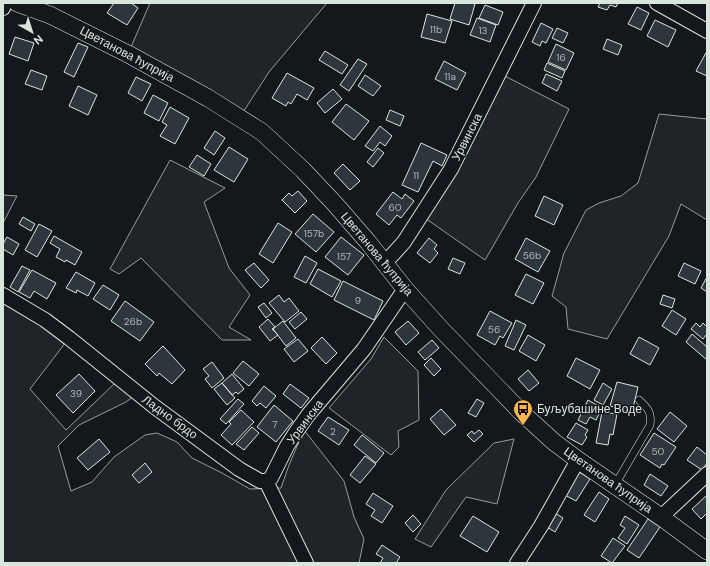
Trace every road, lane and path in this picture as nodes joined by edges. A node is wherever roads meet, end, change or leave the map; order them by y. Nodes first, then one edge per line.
1 (5, 3) edge
2 (17, 3) edge
3 (534, 3) edge
4 (657, 3) edge
5 (3, 8) edge
6 (707, 31) edge
7 (385, 263) junction
8 (405, 289) junction
9 (3, 295) edge
10 (639, 400) dead end
11 (578, 460) junction
12 (707, 474) edge
13 (266, 480) junction
14 (615, 486) junction
15 (661, 517) junction
16 (707, 551) edge
17 (306, 563) edge
18 (517, 563) edge

1 - 5 street
2 - 7 street, Цветанова ћуприја
3 - 7 street, Урвинска
4 - 6 street
7 - 8 street, Цветанова ћуприја
8 - 11 street, Цветанова ћуприја
8 - 13 street, Урвинска
9 - 13 street, Ладно брдо
10 - 14 lane
11 - 14 street, Цветанова ћуприја
11 - 18 street
12 - 15 street
13 - 17 street
14 - 15 street, Цветанова ћуприја
15 - 16 street, Цветанова ћуприја

